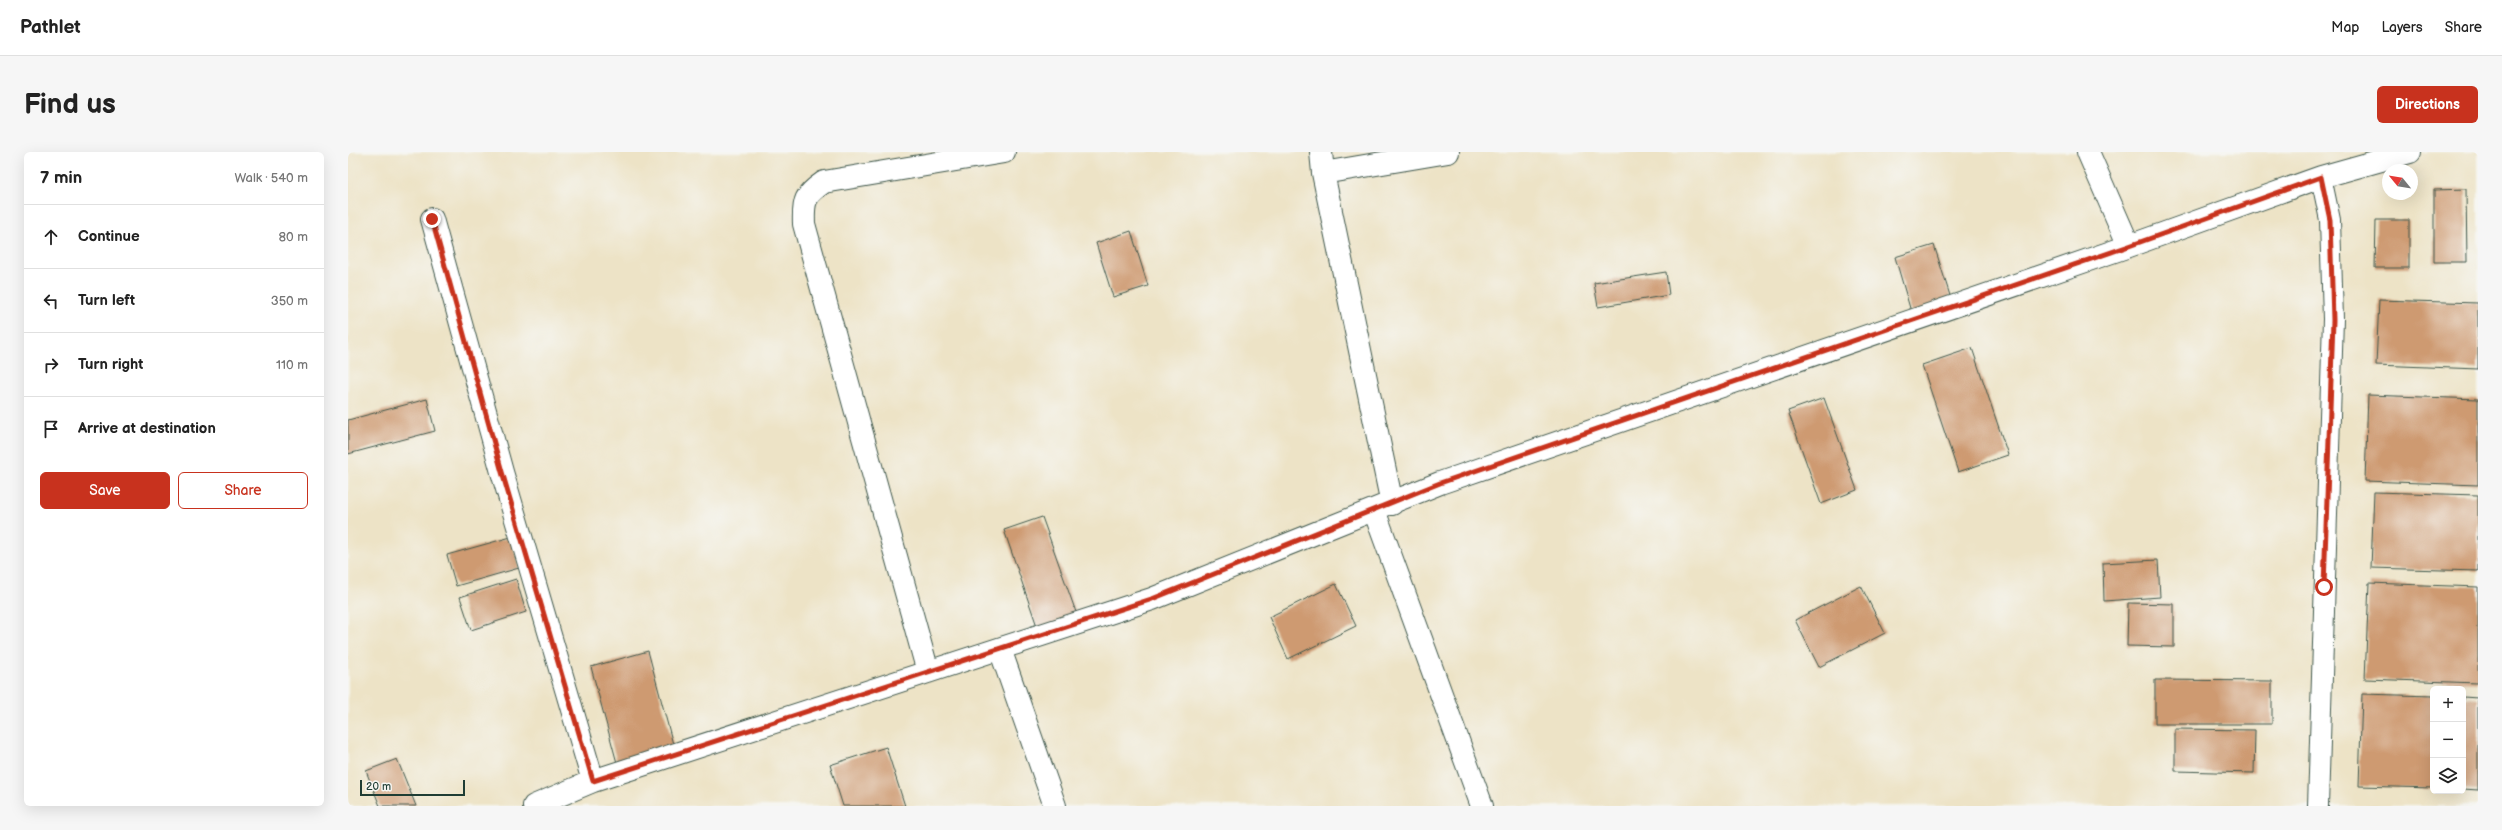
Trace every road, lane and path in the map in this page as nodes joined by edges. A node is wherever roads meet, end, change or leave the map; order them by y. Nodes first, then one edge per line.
1 (1004, 152) edge
2 (1448, 152) edge
3 (2088, 152) edge
4 (2410, 152) edge
5 (1322, 163) edge
6 (2321, 177) junction
7 (432, 219) dead end
8 (2129, 246) junction
9 (1383, 507) junction
10 (1000, 649) junction
11 (928, 672) junction
12 (593, 781) junction
13 (534, 806) edge
14 (1055, 806) edge
15 (1482, 806) edge
16 (2318, 806) edge

1 - 11 street
2 - 5 street
3 - 8 street
4 - 6 street
5 - 9 street
6 - 8 street
6 - 16 lane
7 - 12 street
8 - 9 street
9 - 10 street
9 - 15 street
10 - 11 street
10 - 14 street
11 - 12 street
12 - 13 street

